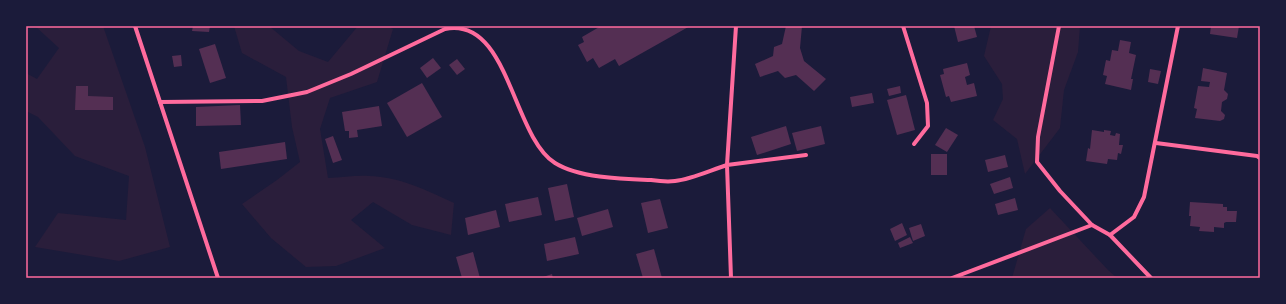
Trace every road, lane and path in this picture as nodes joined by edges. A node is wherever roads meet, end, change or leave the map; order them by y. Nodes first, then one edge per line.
1 (135, 26) edge
2 (736, 26) edge
3 (904, 26) edge
4 (1059, 26) edge
5 (1178, 26) edge
6 (160, 102) junction
7 (1156, 143) junction
8 (914, 144) dead end
9 (806, 155) dead end
10 (1260, 158) edge
11 (727, 165) junction
12 (1092, 224) junction
13 (1110, 235) junction
14 (218, 278) edge
15 (731, 278) edge
16 (952, 278) edge
17 (1151, 278) edge

1 - 6 street
2 - 11 street
3 - 8 street
4 - 12 street
5 - 7 street
6 - 11 street
6 - 14 street
7 - 10 street
7 - 13 street
9 - 11 street
11 - 15 street
12 - 13 street
12 - 16 street
13 - 17 street

